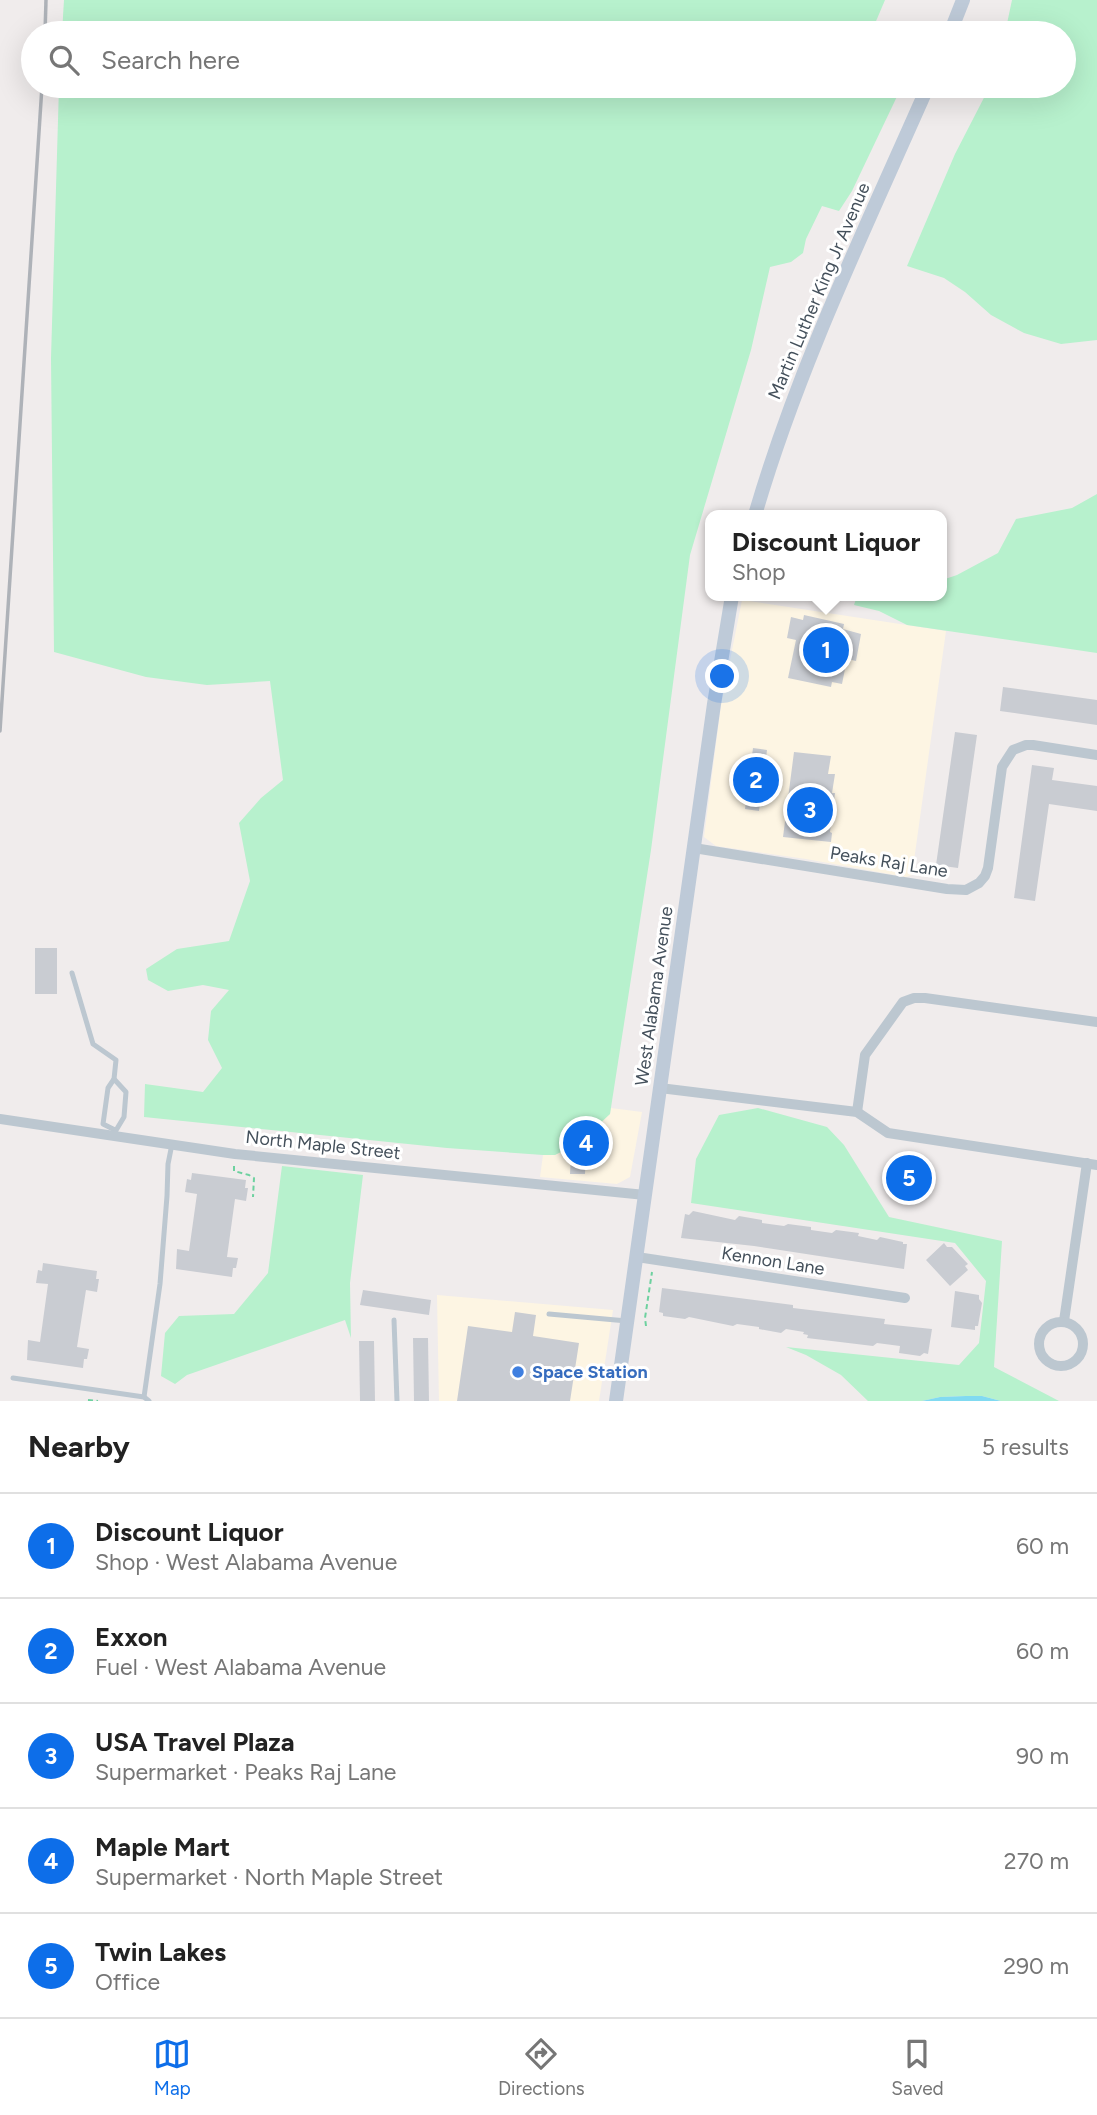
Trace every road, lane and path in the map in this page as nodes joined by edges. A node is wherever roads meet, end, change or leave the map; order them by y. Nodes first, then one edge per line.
1 (963, 0) edge
2 (955, 21) edge
3 (923, 98) edge
4 (756, 510) edge
5 (731, 601) edge
6 (1097, 755) edge
7 (695, 848) junction
8 (72, 973) dead end
9 (1097, 1021) edge
10 (114, 1079) junction
11 (660, 1088) junction
12 (857, 1112) junction
13 (0, 1119) edge
14 (115, 1133) junction
15 (172, 1144) junction
16 (233, 1161) dead end
17 (1092, 1164) edge
18 (645, 1195) junction
19 (253, 1197) dead end
20 (636, 1258) junction
21 (654, 1260) junction
22 (905, 1298) dead end
23 (549, 1314) dead end
24 (394, 1320) dead end
25 (627, 1321) junction
26 (1064, 1321) junction
27 (646, 1326) dead end
28 (13, 1378) dead end
29 (146, 1399) edge
30 (88, 1400) edge
31 (98, 1401) edge
32 (397, 1401) edge
33 (616, 1401) edge

1 - 2 main road
3 - 4 main road, Martin Luther King Jr Avenue
5 - 7 main road, West Alabama Avenue
6 - 7 street, Peaks Raj Lane
7 - 11 main road, West Alabama Avenue
8 - 10 lane
9 - 12 street
10 - 14 lane
10 - 14 lane
11 - 12 street
11 - 18 main road, West Alabama Avenue
12 - 17 street
13 - 14 street, North Maple Street
14 - 15 street, North Maple Street
15 - 18 street, North Maple Street
15 - 29 lane
16 - 19 path
17 - 26 street
18 - 20 main road, West Alabama Avenue
20 - 21 street, Kennon Lane
20 - 25 main road, West Alabama Avenue
21 - 22 street, Kennon Lane
21 - 27 path
23 - 25 lane
24 - 32 lane
25 - 33 main road, West Alabama Avenue
26 - 26 street
28 - 29 lane
30 - 31 path

